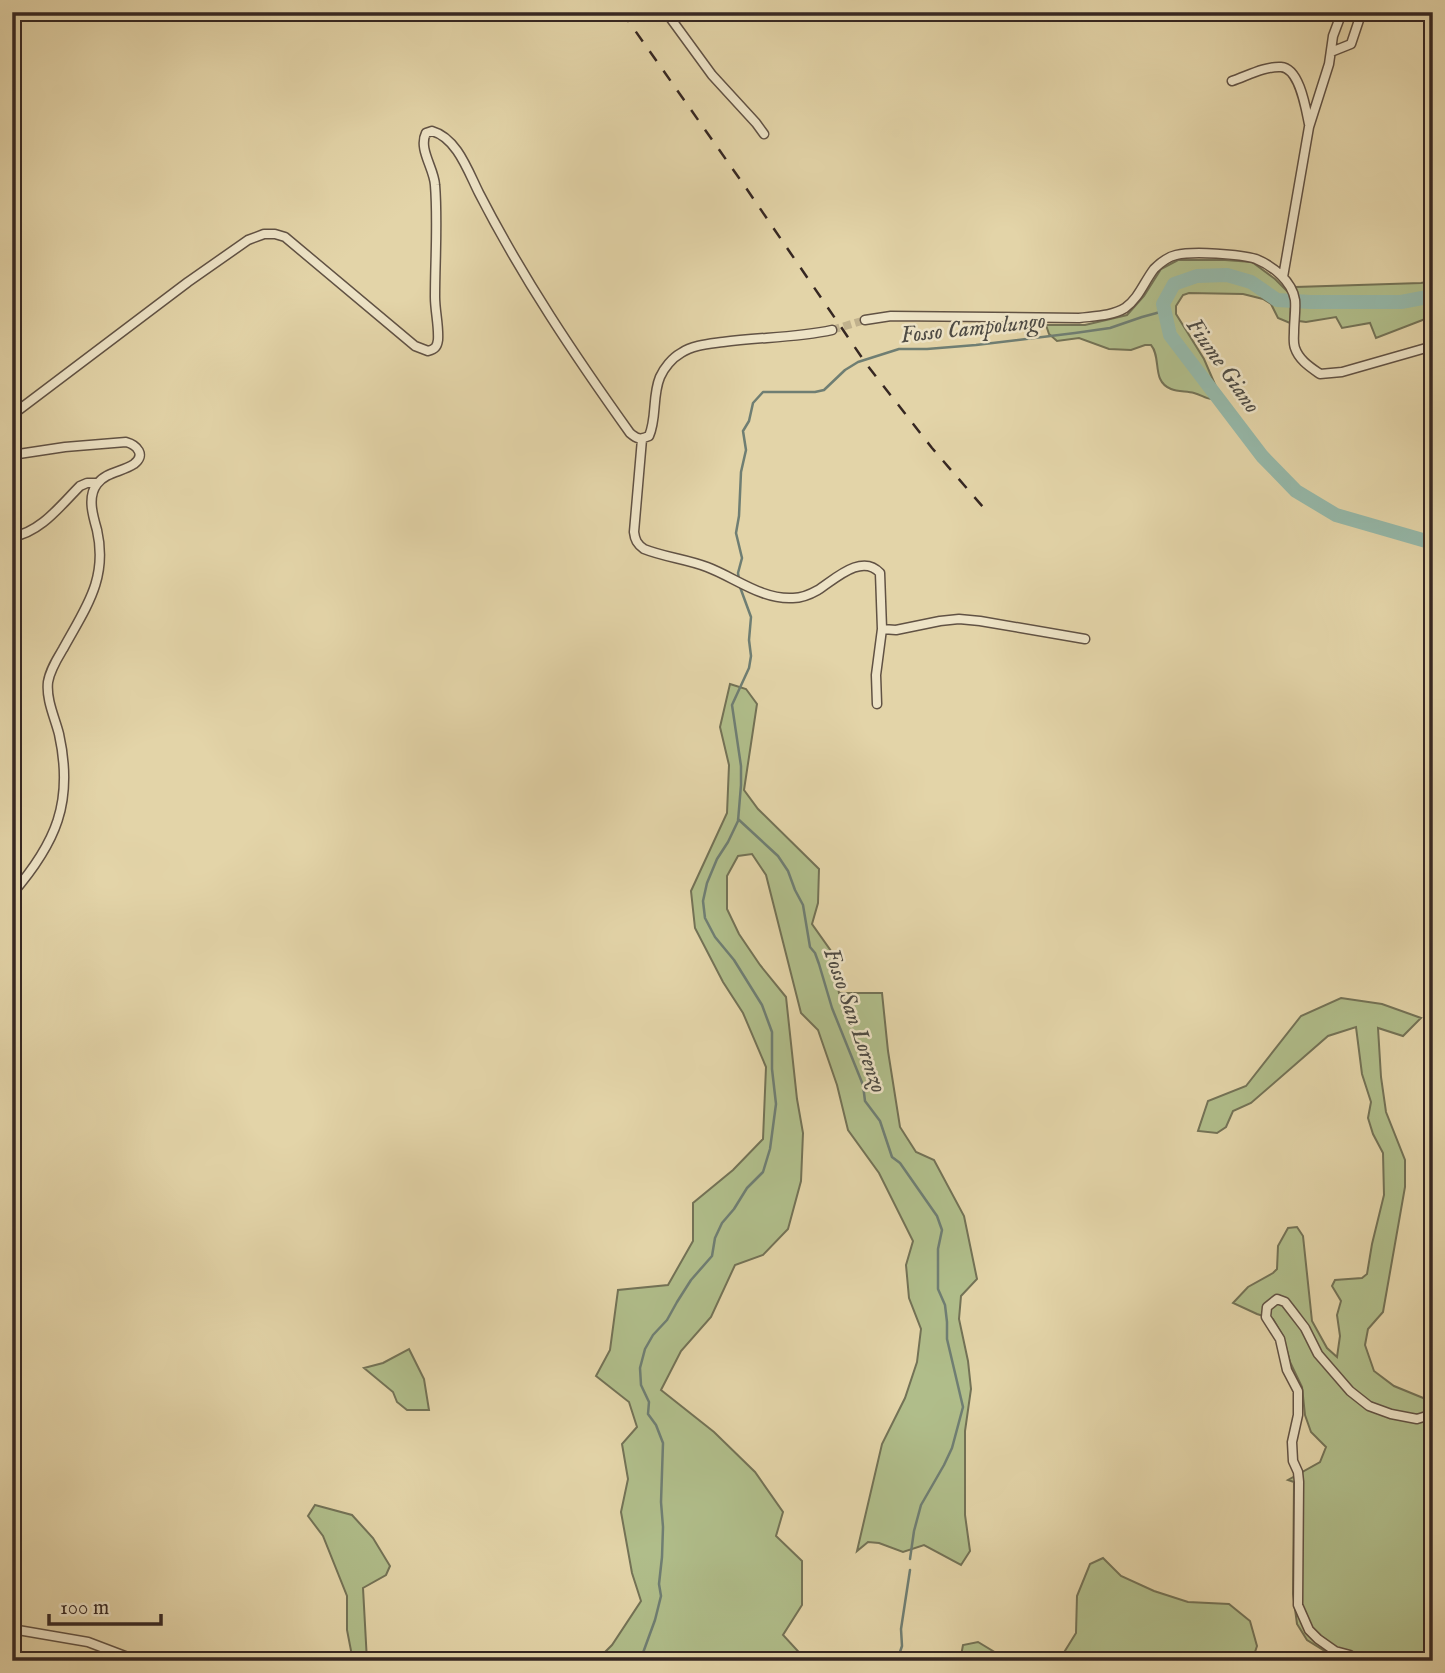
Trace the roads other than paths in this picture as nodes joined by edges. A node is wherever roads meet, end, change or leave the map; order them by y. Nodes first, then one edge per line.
1 (666, 12) edge
2 (1342, 12) edge
3 (1360, 12) edge
4 (1331, 52) junction
5 (1232, 81) dead end
6 (1309, 127) junction
7 (764, 134) dead end
8 (1283, 277) junction
9 (865, 320) tunnel mouth
10 (832, 330) tunnel mouth
11 (1433, 346) edge
12 (12, 415) edge
13 (642, 439) junction
14 (12, 455) edge
15 (97, 483) junction
16 (12, 537) edge
17 (882, 629) junction
18 (1085, 639) dead end
19 (877, 704) dead end
20 (12, 894) edge
21 (1433, 1414) edge
22 (12, 1629) edge
23 (138, 1661) edge
24 (1355, 1661) edge

1 - 7 street
2 - 4 street
3 - 4 street
4 - 6 street
5 - 6 street
6 - 8 street
8 - 9 street
8 - 11 street
10 - 13 street
12 - 13 street
13 - 17 street
14 - 15 street
15 - 16 street
15 - 20 street
17 - 18 street
17 - 19 street
21 - 24 street
22 - 23 street

